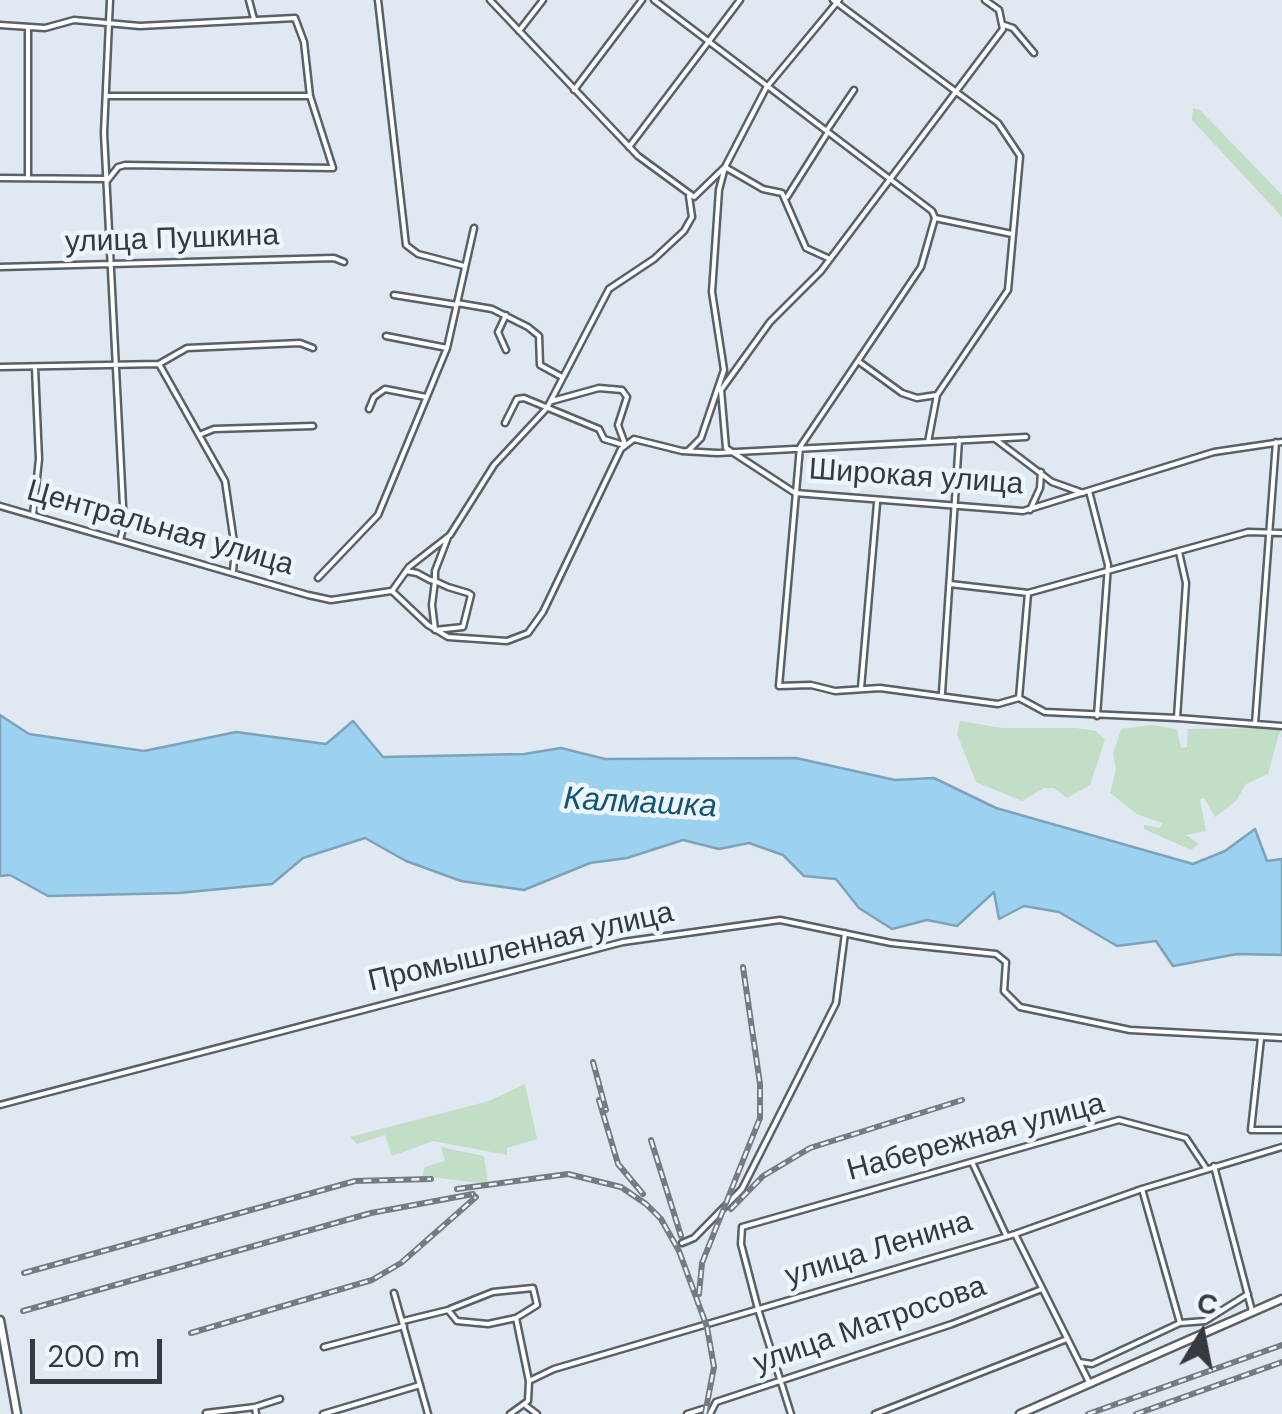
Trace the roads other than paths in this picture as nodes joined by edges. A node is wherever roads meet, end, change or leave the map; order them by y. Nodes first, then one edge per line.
1 (110, 0) edge
2 (250, 0) edge
3 (378, 0) edge
4 (490, 0) edge
5 (543, 0) edge
6 (642, 0) edge
7 (654, 0) edge
8 (740, 0) edge
9 (985, 0) edge
10 (836, 1) edge
11 (254, 20) junction
12 (107, 22) junction
13 (0, 26) edge
14 (1004, 27) junction
15 (28, 29) junction
16 (520, 31) junction
17 (710, 41) junction
18 (1034, 53) dead end
19 (766, 88) junction
20 (574, 90) junction
21 (854, 90) dead end
22 (957, 92) junction
23 (106, 96) junction
24 (310, 96) junction
25 (827, 131) junction
26 (629, 146) junction
27 (725, 167) junction
28 (0, 178) edge
29 (28, 178) junction
30 (106, 180) junction
31 (891, 180) junction
32 (689, 196) junction
33 (787, 197) junction
34 (935, 218) junction
35 (474, 228) dead end
36 (1012, 234) junction
37 (830, 258) junction
38 (344, 262) dead end
39 (111, 266) junction
40 (464, 266) junction
41 (0, 267) edge
42 (394, 295) dead end
43 (457, 304) junction
44 (506, 315) junction
45 (386, 336) dead end
46 (313, 348) dead end
47 (447, 348) junction
48 (506, 350) dead end
49 (858, 361) junction
50 (116, 364) junction
51 (159, 364) junction
52 (0, 367) edge
53 (35, 368) junction
54 (562, 377) junction
55 (721, 390) junction
56 (937, 395) junction
57 (426, 397) junction
58 (551, 400) junction
59 (548, 408) junction
60 (369, 409) dead end
61 (505, 423) dead end
62 (313, 426) dead end
63 (199, 435) junction
64 (1026, 437) dead end
65 (995, 439) junction
66 (959, 440) junction
67 (928, 442) junction
68 (1279, 442) edge
69 (623, 446) junction
70 (800, 447) junction
71 (688, 452) junction
72 (728, 452) junction
73 (1041, 472) junction
74 (1086, 492) junction
75 (795, 493) junction
76 (877, 501) junction
77 (0, 506) edge
78 (954, 506) junction
79 (1030, 510) junction
80 (32, 516) junction
81 (1269, 532) junction
82 (1282, 533) edge
83 (448, 537) junction
84 (120, 540) junction
85 (1179, 552) junction
86 (233, 571) junction
87 (406, 571) junction
88 (1107, 572) junction
89 (318, 578) dead end
90 (435, 581) junction
91 (950, 584) junction
92 (392, 591) junction
93 (1028, 593) junction
94 (435, 630) junction
95 (861, 688) junction
96 (942, 693) junction
97 (1019, 698) junction
98 (1096, 716) junction
99 (1177, 718) junction
100 (1255, 724) junction
101 (1282, 726) edge
102 (846, 932) junction
103 (1261, 1038) junction
104 (1282, 1038) edge
105 (0, 1105) edge
106 (1282, 1130) edge
107 (1282, 1147) edge
108 (972, 1162) junction
109 (1214, 1166) junction
110 (1206, 1168) junction
111 (1142, 1189) junction
112 (1016, 1234) junction
113 (1006, 1235) junction
114 (682, 1243) dead end
115 (1042, 1288) junction
116 (394, 1293) dead end
117 (1248, 1294) junction
118 (1282, 1299) edge
119 (448, 1310) junction
120 (758, 1310) junction
121 (1252, 1311) junction
122 (516, 1318) junction
123 (0, 1320) edge
124 (1180, 1323) junction
125 (403, 1324) junction
126 (1067, 1340) junction
127 (324, 1347) dead end
128 (1079, 1362) junction
129 (780, 1379) junction
130 (529, 1381) junction
131 (1089, 1383) junction
132 (7, 1385) edge
133 (420, 1385) junction
134 (280, 1399) dead end
135 (525, 1405) junction
136 (703, 1409) dead end
137 (256, 1410) edge
138 (428, 1412) edge
139 (206, 1413) edge
140 (17, 1414) edge
141 (323, 1414) edge
142 (416, 1414) edge
143 (510, 1414) edge
144 (536, 1414) edge
145 (688, 1414) edge
146 (710, 1414) edge
147 (791, 1414) edge
148 (876, 1414) edge
149 (1020, 1414) edge

1 - 12 street
2 - 11 street
3 - 40 street
4 - 16 street
5 - 16 street
6 - 20 street
7 - 17 street
8 - 17 street
9 - 14 street
10 - 19 street
10 - 22 street
11 - 12 street
11 - 24 street
12 - 15 street
12 - 23 street
13 - 15 street
14 - 18 street
14 - 22 street
15 - 29 street
16 - 20 street
17 - 19 street
17 - 26 street
19 - 25 street
19 - 27 street
20 - 26 street
21 - 25 street
22 - 31 street
22 - 36 street
23 - 24 street
23 - 30 street
24 - 30 street
25 - 31 street
25 - 33 street
26 - 32 street
27 - 32 street
27 - 33 street
27 - 55 street
28 - 29 street
29 - 30 street
30 - 39 street
31 - 34 street
31 - 37 street
32 - 54 street
33 - 37 street
34 - 36 street
34 - 49 street
35 - 40 street
36 - 56 street
37 - 55 street
38 - 39 street, улица Пушкина
39 - 41 street, улица Пушкина
39 - 50 street
40 - 43 street
42 - 43 street
43 - 44 street
43 - 47 street
44 - 48 street
44 - 54 street
45 - 47 street
46 - 51 street
47 - 57 street
49 - 56 street
49 - 70 street
50 - 51 street
50 - 53 street
50 - 84 street
51 - 63 street
52 - 53 street
53 - 80 street
54 - 58 street
55 - 71 street
55 - 72 street
56 - 67 street
57 - 60 street
57 - 89 street
58 - 59 street
58 - 69 street
59 - 61 street
59 - 69 street
59 - 83 street
62 - 63 street
63 - 86 street
64 - 65 street
65 - 66 street
65 - 73 street
66 - 67 street
66 - 78 street
67 - 70 street
68 - 74 street, Широкая улица
68 - 81 street
69 - 71 street
69 - 94 street
70 - 72 street
70 - 75 street
71 - 72 street
72 - 75 street, Широкая улица
73 - 74 street
73 - 79 street
74 - 79 street, Широкая улица
74 - 88 street
75 - 76 street, Широкая улица
75 - 95 street
76 - 78 street, Широкая улица
76 - 95 street
77 - 80 street, Центральная улица
78 - 79 street, Широкая улица
78 - 91 street
80 - 84 street, Центральная улица
81 - 82 street
81 - 85 street
81 - 100 street
83 - 87 street
83 - 90 street
84 - 86 street, Центральная улица
85 - 88 street
85 - 99 street
86 - 92 street, Центральная улица
87 - 90 street
87 - 92 street
88 - 93 street
88 - 98 street
90 - 94 street
90 - 94 street
91 - 93 street
91 - 96 street
92 - 94 street
93 - 97 street
95 - 96 street
96 - 97 street
97 - 98 street
98 - 99 street
99 - 100 street
100 - 101 street
102 - 103 street, Промышленная улица
102 - 105 street, Промышленная улица
102 - 114 street
103 - 104 street
103 - 106 street
107 - 109 street, улица Ленина
108 - 110 street, Набережная улица
108 - 113 street
108 - 120 street, Набережная улица
109 - 110 street, улица Ленина
109 - 117 street
110 - 111 street, улица Ленина
111 - 112 street, улица Ленина
111 - 124 street
112 - 113 street, улица Ленина
112 - 115 street
113 - 120 street, улица Ленина
115 - 126 street
115 - 129 street, улица Матросова
116 - 125 street
117 - 121 street
117 - 124 street
118 - 121 main road
119 - 122 street
119 - 122 street
119 - 125 street
120 - 129 street
120 - 130 street, улица Ленина
121 - 131 main road
122 - 130 street
123 - 132 main road
124 - 128 street
125 - 127 street
125 - 133 street
126 - 128 street
126 - 148 street
128 - 131 street
129 - 146 street, улица Матросова
129 - 147 street
130 - 135 street
131 - 149 main road
132 - 140 main road
133 - 138 street
133 - 141 street
134 - 137 street
135 - 143 street
135 - 144 street
136 - 145 street
137 - 139 street
138 - 142 street

